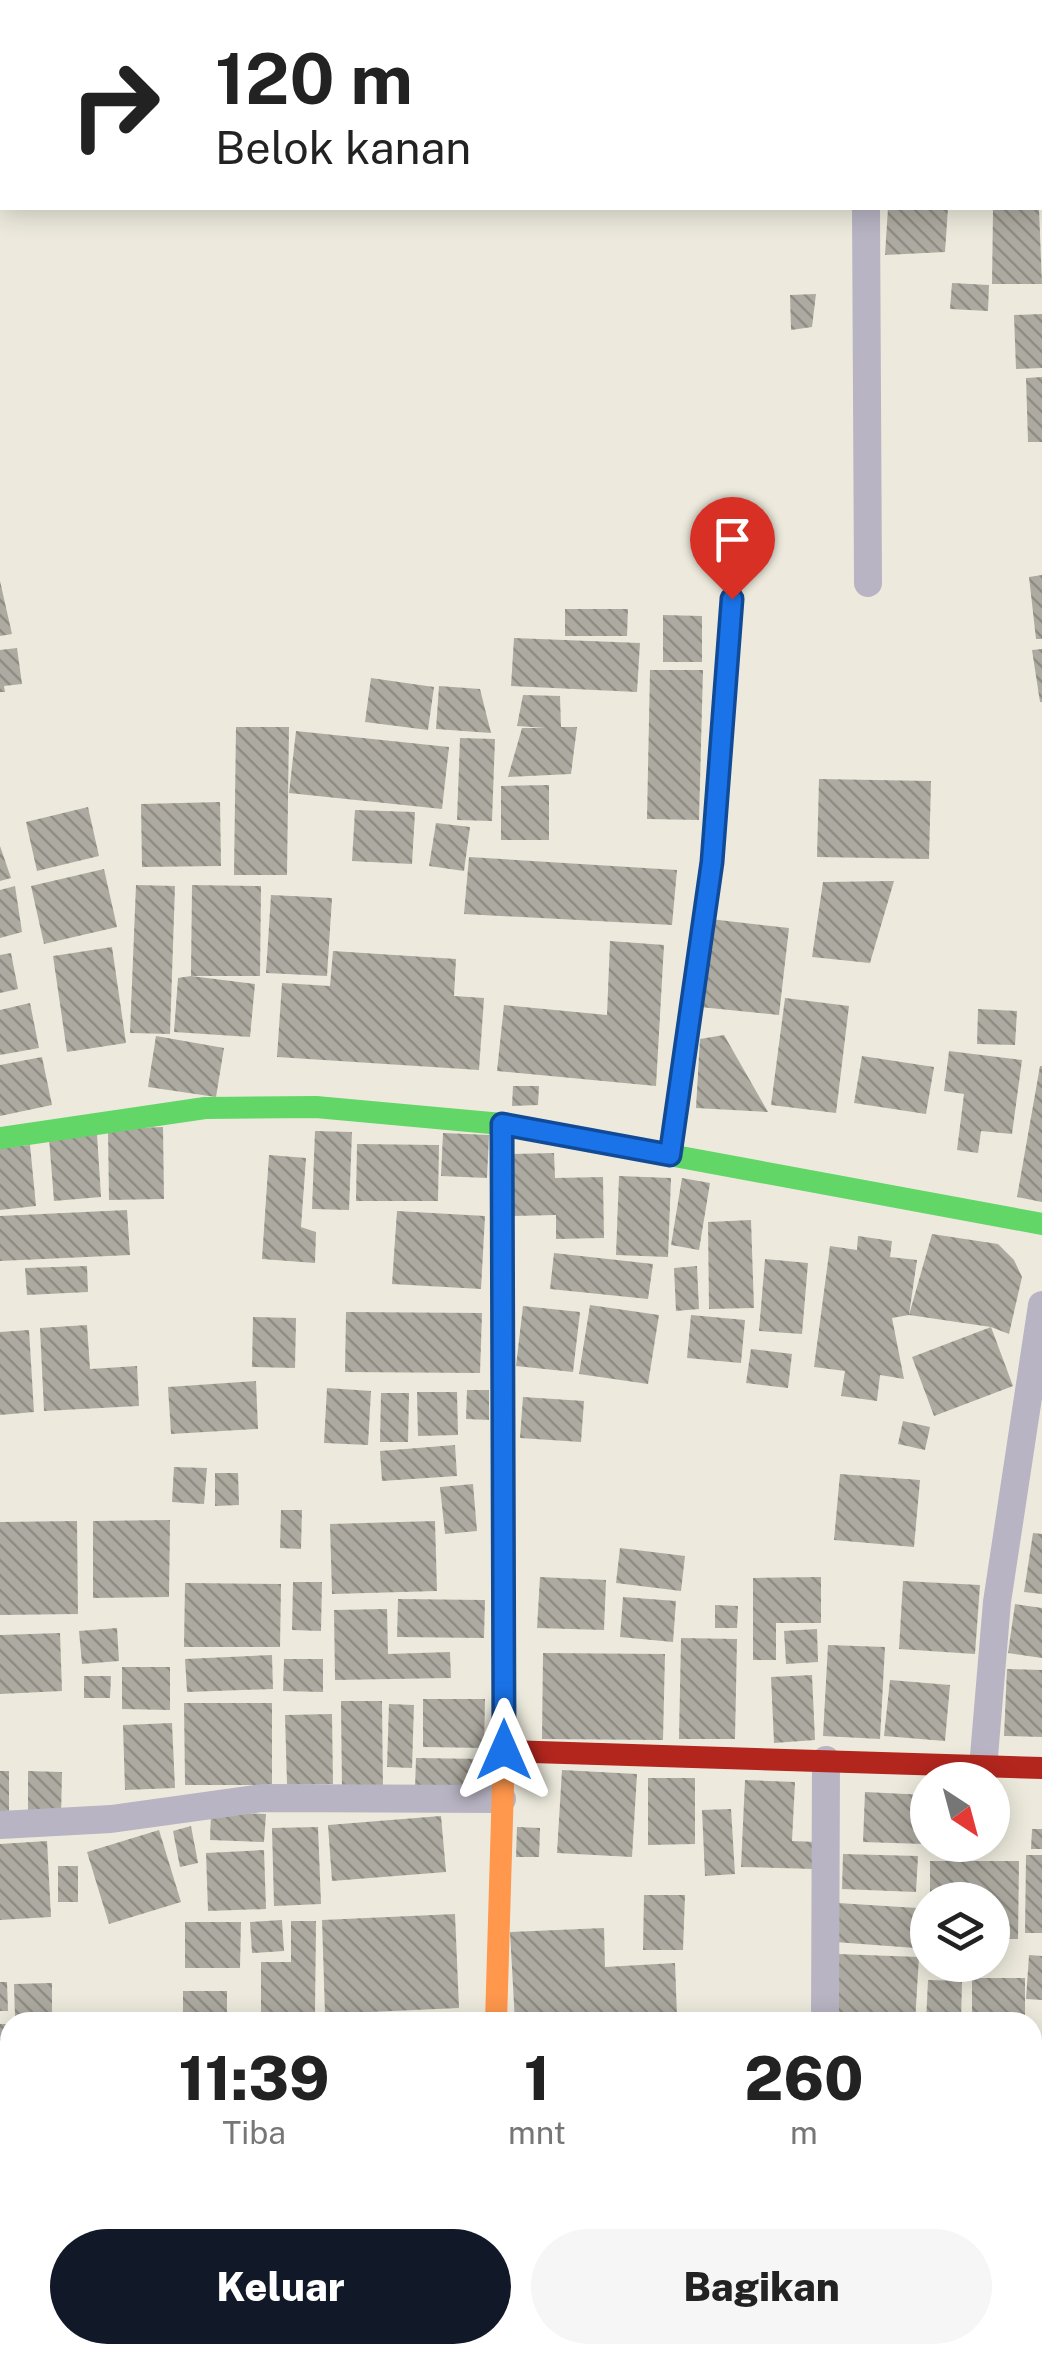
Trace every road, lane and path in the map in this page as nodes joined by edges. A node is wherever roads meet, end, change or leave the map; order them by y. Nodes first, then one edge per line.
1 (866, 210) edge
2 (868, 583) dead end
3 (732, 599) dead end
4 (502, 1124) junction
5 (0, 1138) edge
6 (670, 1155) junction
7 (1042, 1224) edge
8 (1042, 1305) edge
9 (504, 1750) junction
10 (826, 1760) junction
11 (984, 1762) edge
12 (910, 1764) edge
13 (1010, 1768) edge
14 (1042, 1768) edge
15 (502, 1800) junction
16 (0, 1825) edge
17 (496, 2012) edge
18 (825, 2012) edge

1 - 2 street
3 - 6 street
4 - 5 street
4 - 6 street
4 - 9 street
6 - 7 street
8 - 11 street
9 - 10 street
9 - 15 street
10 - 12 street
10 - 18 street
13 - 14 street
15 - 16 street
15 - 17 street

